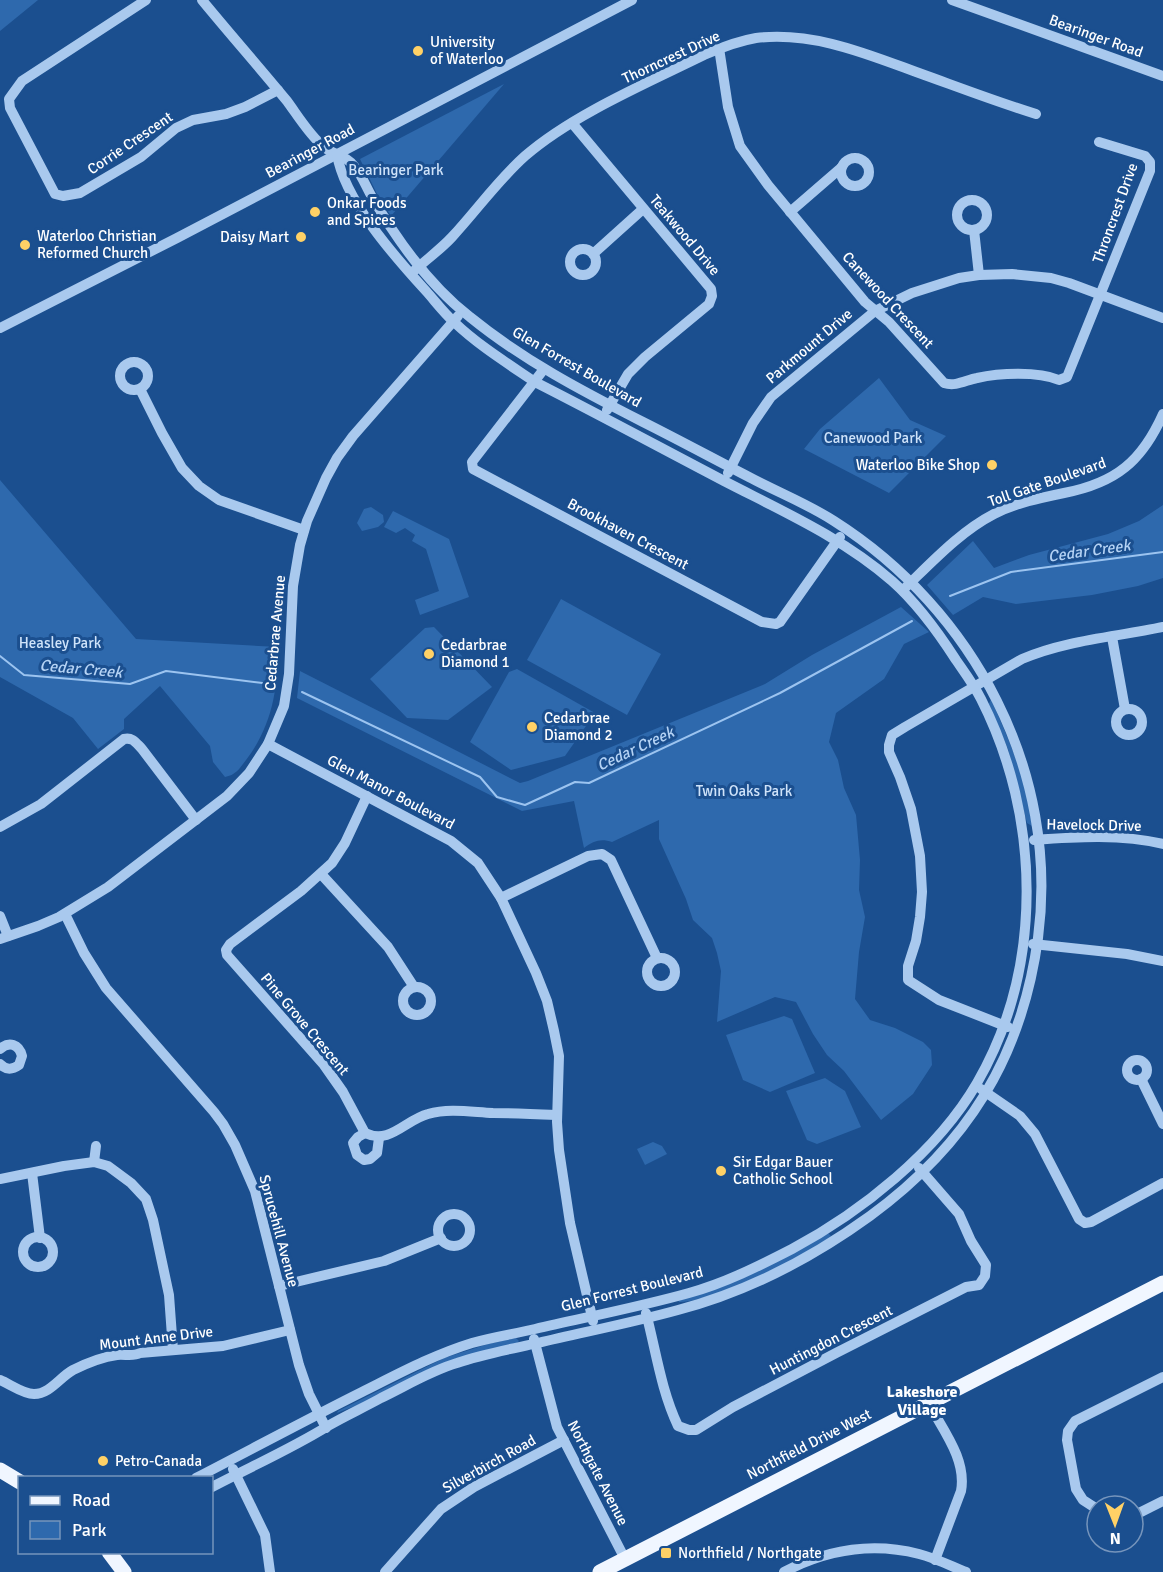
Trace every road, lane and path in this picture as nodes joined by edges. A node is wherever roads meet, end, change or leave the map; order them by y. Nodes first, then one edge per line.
1 (146, 0) edge
2 (202, 0) edge
3 (632, 0) edge
4 (952, 0) edge
5 (719, 48) junction
6 (1163, 76) edge
7 (278, 90) junction
8 (1036, 114) dead end
9 (572, 123) junction
10 (1099, 142) dead end
11 (337, 154) junction
12 (842, 167) dead end
13 (643, 209) junction
14 (790, 212) junction
15 (974, 230) dead end
16 (593, 254) dead end
17 (419, 266) junction
18 (410, 275) junction
19 (979, 275) junction
20 (1101, 293) junction
21 (462, 311) junction
22 (874, 311) junction
23 (1163, 318) edge
24 (453, 321) junction
25 (0, 328) edge
26 (544, 369) junction
27 (535, 382) junction
28 (140, 389) dead end
29 (609, 406) junction
30 (602, 417) junction
31 (1161, 422) edge
32 (730, 468) junction
33 (724, 481) junction
34 (845, 529) junction
35 (304, 530) junction
36 (837, 540) junction
37 (911, 582) junction
38 (902, 591) junction
39 (1163, 627) edge
40 (1112, 637) junction
41 (987, 680) junction
42 (974, 687) junction
43 (1125, 710) dead end
44 (268, 744) junction
45 (367, 796) junction
46 (196, 820) junction
47 (0, 827) edge
48 (1039, 840) junction
49 (1025, 841) junction
50 (1163, 844) edge
51 (321, 874) junction
52 (501, 898) junction
53 (65, 914) junction
54 (0, 916) edge
55 (4, 937) edge
56 (1023, 942) junction
57 (1037, 945) junction
58 (657, 958) dead end
59 (1163, 961) edge
60 (414, 987) dead end
61 (1003, 1025) junction
62 (1017, 1030) junction
63 (0, 1049) edge
64 (0, 1064) edge
65 (1142, 1079) dead end
66 (975, 1086) junction
67 (987, 1093) junction
68 (557, 1115) junction
69 (1163, 1124) edge
70 (365, 1132) junction
71 (378, 1138) junction
72 (96, 1146) dead end
73 (913, 1161) junction
74 (94, 1162) junction
75 (923, 1172) junction
76 (32, 1173) junction
77 (0, 1179) edge
78 (1163, 1184) edge
79 (832, 1224) junction
80 (839, 1236) junction
81 (40, 1238) dead end
82 (441, 1238) dead end
83 (1163, 1283) edge
84 (279, 1286) junction
85 (671, 1297) junction
86 (643, 1304) junction
87 (675, 1311) junction
88 (591, 1315) junction
89 (647, 1318) junction
90 (532, 1329) junction
91 (290, 1330) junction
92 (595, 1330) junction
93 (535, 1343) junction
94 (173, 1350) junction
95 (1163, 1377) edge
96 (0, 1380) edge
97 (928, 1402) junction
98 (319, 1414) junction
99 (326, 1428) junction
100 (564, 1440) junction
101 (229, 1461) junction
102 (0, 1470) edge
103 (236, 1474) junction
104 (200, 1476) edge
105 (18, 1481) edge
106 (213, 1486) edge
107 (1085, 1501) edge
108 (1163, 1501) edge
109 (1145, 1510) edge
110 (110, 1554) edge
111 (625, 1559) junction
112 (935, 1560) junction
113 (124, 1572) edge
114 (270, 1572) edge
115 (385, 1572) edge
116 (600, 1572) edge
117 (784, 1572) edge
118 (966, 1572) edge

1 - 7 street, Corrie Crescent
2 - 7 street
3 - 11 street, Bearinger Road
4 - 6 street, Bearinger Road
5 - 8 street, Thorncrest Drive
5 - 9 street, Thorncrest Drive
5 - 14 street, Canewood Crescent
7 - 11 street
9 - 13 street, Teakwood Drive
9 - 17 street, Thorncrest Drive
10 - 20 street, Throncrest Drive
11 - 17 street, Glen Forrest Boulevard
11 - 18 street, Glen Forrest Boulevard
11 - 25 street, Bearinger Road
12 - 14 street
13 - 16 street
13 - 29 street, Teakwood Drive
14 - 22 street, Canewood Crescent
15 - 19 street
17 - 18 street, Thorncrest Drive
17 - 21 street, Glen Forrest Boulevard
18 - 24 street, Glen Forrest Boulevard
19 - 20 street, Parkmount Drive
19 - 22 street, Parkmount Drive
20 - 22 street, Canewood Crescent
20 - 23 street, Parkmount Drive
21 - 24 street, Cedarbrae Avenue
21 - 26 street, Glen Forrest Boulevard
22 - 32 street, Parkmount Drive
24 - 27 street, Glen Forrest Boulevard
24 - 35 street, Cedarbrae Avenue
26 - 27 street, Brookhaven Crescent
26 - 29 street, Glen Forrest Boulevard
27 - 30 street, Glen Forrest Boulevard
27 - 36 street, Brookhaven Crescent
28 - 35 street
29 - 30 street, Teakwood Drive
29 - 32 street, Glen Forrest Boulevard
30 - 33 street, Glen Forrest Boulevard
31 - 37 street, Toll Gate Boulevard
32 - 33 street, Parkmount Drive
32 - 34 street, Glen Forrest Boulevard
33 - 36 street, Glen Forrest Boulevard
34 - 36 street, Brookhaven Crescent
34 - 37 street, Glen Forrest Boulevard
35 - 44 street, Cedarbrae Avenue
36 - 38 street, Glen Forrest Boulevard
37 - 38 street, Toll Gate Boulevard
37 - 41 street, Glen Forrest Boulevard
38 - 42 street, Glen Forrest Boulevard
39 - 40 street
40 - 41 street
40 - 43 street
41 - 42 street
41 - 48 street, Glen Forrest Boulevard
42 - 49 street, Glen Forrest Boulevard
42 - 61 street
44 - 45 street, Glen Manor Boulevard
44 - 46 street, Cedarbrae Avenue
45 - 51 street, Pine Grove Crescent
45 - 52 street, Glen Manor Boulevard
46 - 47 street
46 - 53 street, Cedarbrae Avenue
48 - 49 street, Havelock Drive
48 - 50 street, Havelock Drive
48 - 57 street, Glen Forrest Boulevard
49 - 56 street, Glen Forrest Boulevard
51 - 60 street
51 - 70 street, Pine Grove Crescent
52 - 58 street
52 - 68 street, Glen Manor Boulevard
53 - 55 street, Cedarbrae Avenue
53 - 84 street, Sprucehill Avenue
54 - 55 street
56 - 57 street
56 - 61 street, Glen Forrest Boulevard
57 - 59 street
57 - 62 street, Glen Forrest Boulevard
61 - 62 street
61 - 66 street, Glen Forrest Boulevard
62 - 67 street, Glen Forrest Boulevard
63 - 64 street
65 - 69 street
66 - 67 street
66 - 73 street, Glen Forrest Boulevard
67 - 75 street, Glen Forrest Boulevard
67 - 78 street
68 - 71 street
68 - 88 street, Glen Manor Boulevard
70 - 71 street
70 - 71 street
72 - 74 street
73 - 75 street, Huntingdon Crescent
73 - 79 street, Glen Forrest Boulevard
74 - 76 street
74 - 94 street
75 - 80 street, Glen Forrest Boulevard
75 - 89 street, Huntingdon Crescent
76 - 77 street
76 - 81 street
79 - 80 street
79 - 85 street, Glen Forrest Boulevard
80 - 87 street, Glen Forrest Boulevard
82 - 84 street
83 - 97 main road, Northfield Drive West
84 - 91 street, Sprucehill Avenue
85 - 86 street, Glen Forrest Boulevard
85 - 87 street
86 - 88 street, Glen Forrest Boulevard
86 - 89 street, Huntingdon Crescent
87 - 89 street, Glen Forrest Boulevard
88 - 90 street, Glen Forrest Boulevard
88 - 92 street, Glen Manor Boulevard
89 - 92 street, Glen Forrest Boulevard
90 - 93 street, Northgate Avenue
90 - 98 street, Glen Forrest Boulevard
91 - 94 street, Mount Anne Drive
91 - 98 street, Sprucehill Avenue
92 - 93 street, Glen Forrest Boulevard
93 - 99 street, Glen Forrest Boulevard
93 - 100 street, Northgate Avenue
94 - 96 street, Mount Anne Drive
95 - 107 street
97 - 111 main road, Northfield Drive West
97 - 112 street
98 - 99 street, Sprucehill Avenue
98 - 101 street, Glen Forrest Boulevard
99 - 103 street, Glen Forrest Boulevard
100 - 111 street, Northgate Avenue
100 - 115 street, Silverbirch Road
101 - 103 street
101 - 104 street, Glen Forrest Boulevard
102 - 105 main road
103 - 106 street, Glen Forrest Boulevard
103 - 114 street
108 - 109 street
110 - 113 main road
111 - 116 main road, Northfield Drive West
112 - 117 street
112 - 118 street

